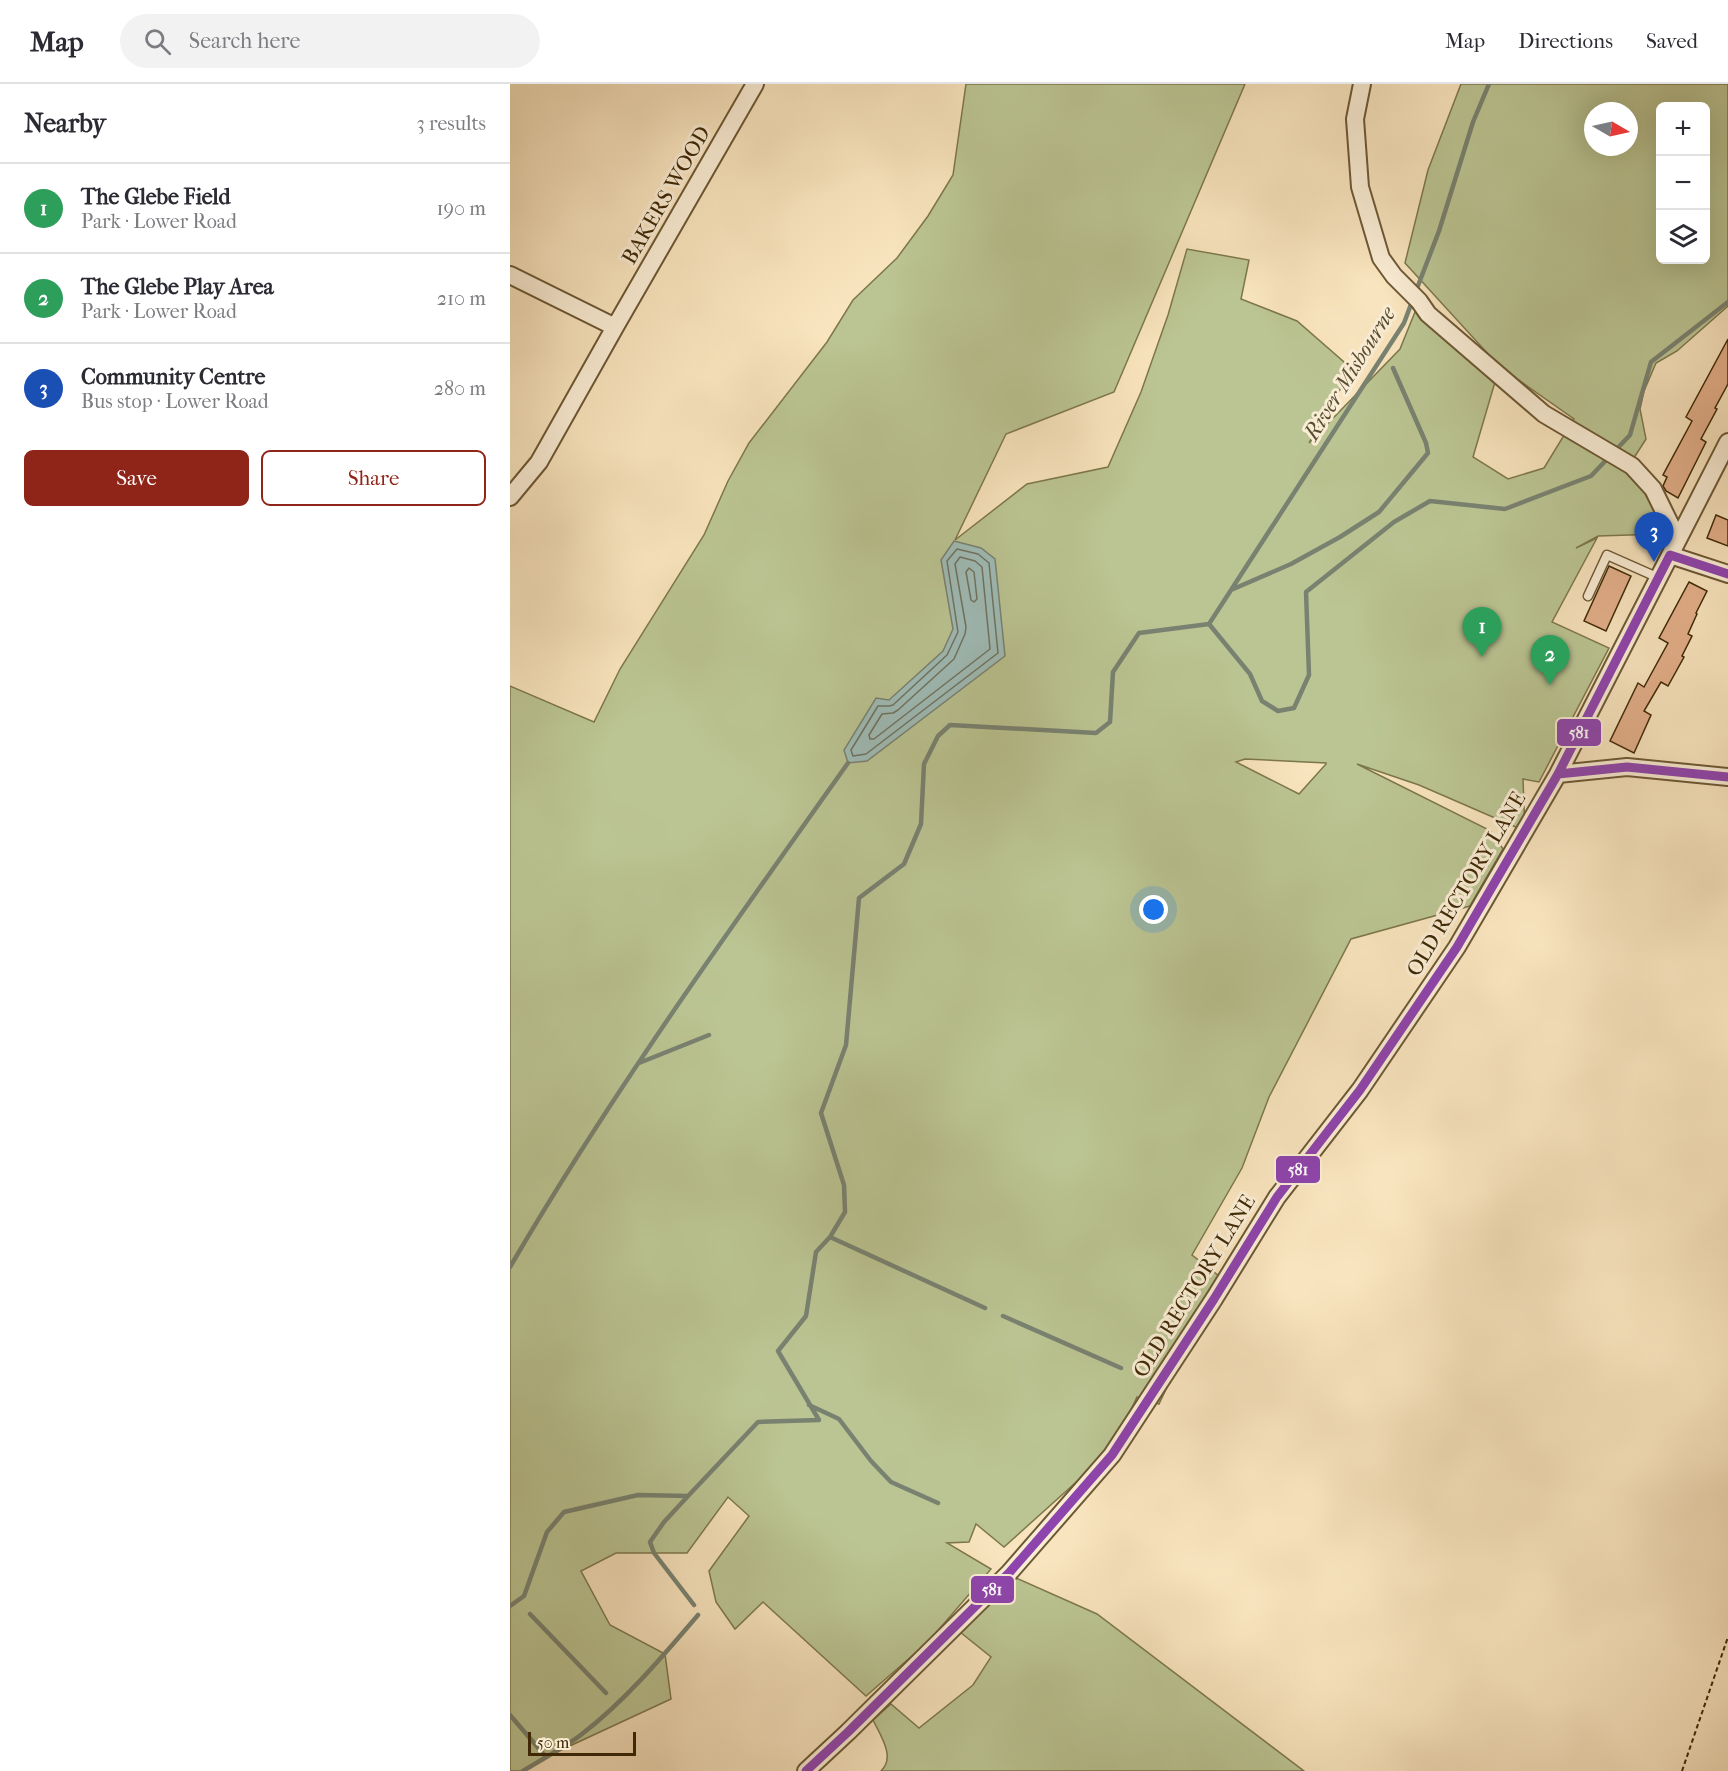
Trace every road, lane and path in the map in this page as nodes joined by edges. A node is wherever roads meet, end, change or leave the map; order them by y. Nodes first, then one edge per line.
1 (755, 84) edge
2 (1362, 84) edge
3 (510, 275) edge
4 (615, 327) junction
5 (1728, 442) edge
6 (510, 497) edge
7 (1674, 548) junction
8 (1728, 574) edge
9 (1659, 578) junction
10 (1588, 596) dead end
11 (1558, 774) junction
12 (1728, 777) edge
13 (1728, 1637) edge
14 (806, 1771) edge
15 (1682, 1771) edge

1 - 4 street, BAKERS WOOD
2 - 7 street
3 - 4 street
4 - 6 street, BAKERS WOOD
5 - 7 street, OLD RECTORY LANE
7 - 8 street
7 - 9 street, OLD RECTORY LANE
9 - 10 lane
9 - 11 street, OLD RECTORY LANE
11 - 12 street
11 - 14 street, OLD RECTORY LANE
13 - 15 path

